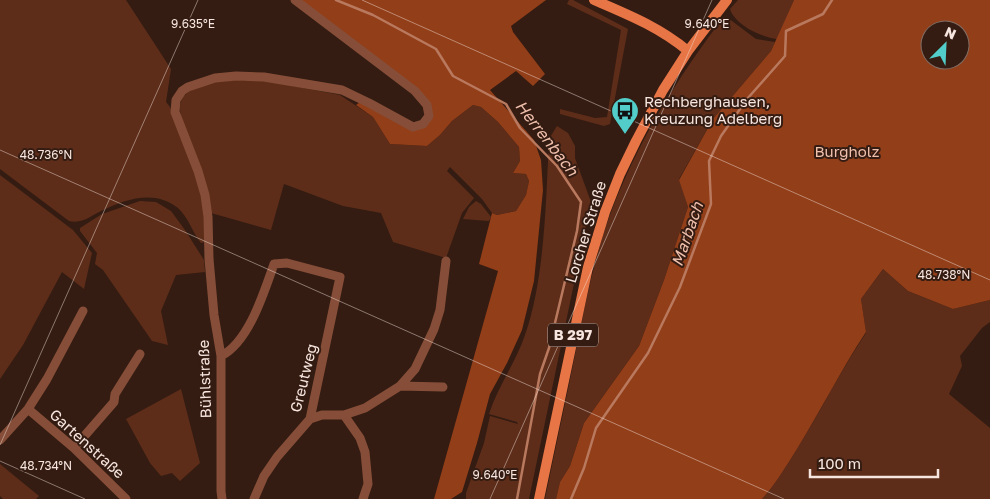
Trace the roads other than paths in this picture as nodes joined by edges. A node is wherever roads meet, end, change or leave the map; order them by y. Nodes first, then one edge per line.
1 (295, 0) edge
2 (594, 0) edge
3 (727, 0) edge
4 (688, 51) junction
5 (446, 260) dead end
6 (83, 311) dead end
7 (140, 354) dead end
8 (221, 356) junction
9 (400, 386) junction
10 (443, 387) dead end
11 (28, 410) junction
12 (344, 416) junction
13 (310, 419) junction
14 (0, 440) edge
15 (74, 448) junction
16 (126, 499) edge
17 (222, 499) edge
18 (254, 499) edge
19 (363, 499) edge
20 (539, 499) edge

1 - 8 street, Bühlstraße
2 - 4 main road
3 - 4 main road, Lorcher Straße / B 297
4 - 20 main road, Lorcher Straße / B 297
5 - 9 street
6 - 11 street
7 - 15 street
8 - 13 street, Greutweg
8 - 17 street, Bühlstraße
9 - 10 street
9 - 12 street
11 - 14 street
11 - 15 street, Gartenstraße
12 - 13 street
12 - 19 street
13 - 18 street, Greutweg
15 - 16 street, Gartenstraße

